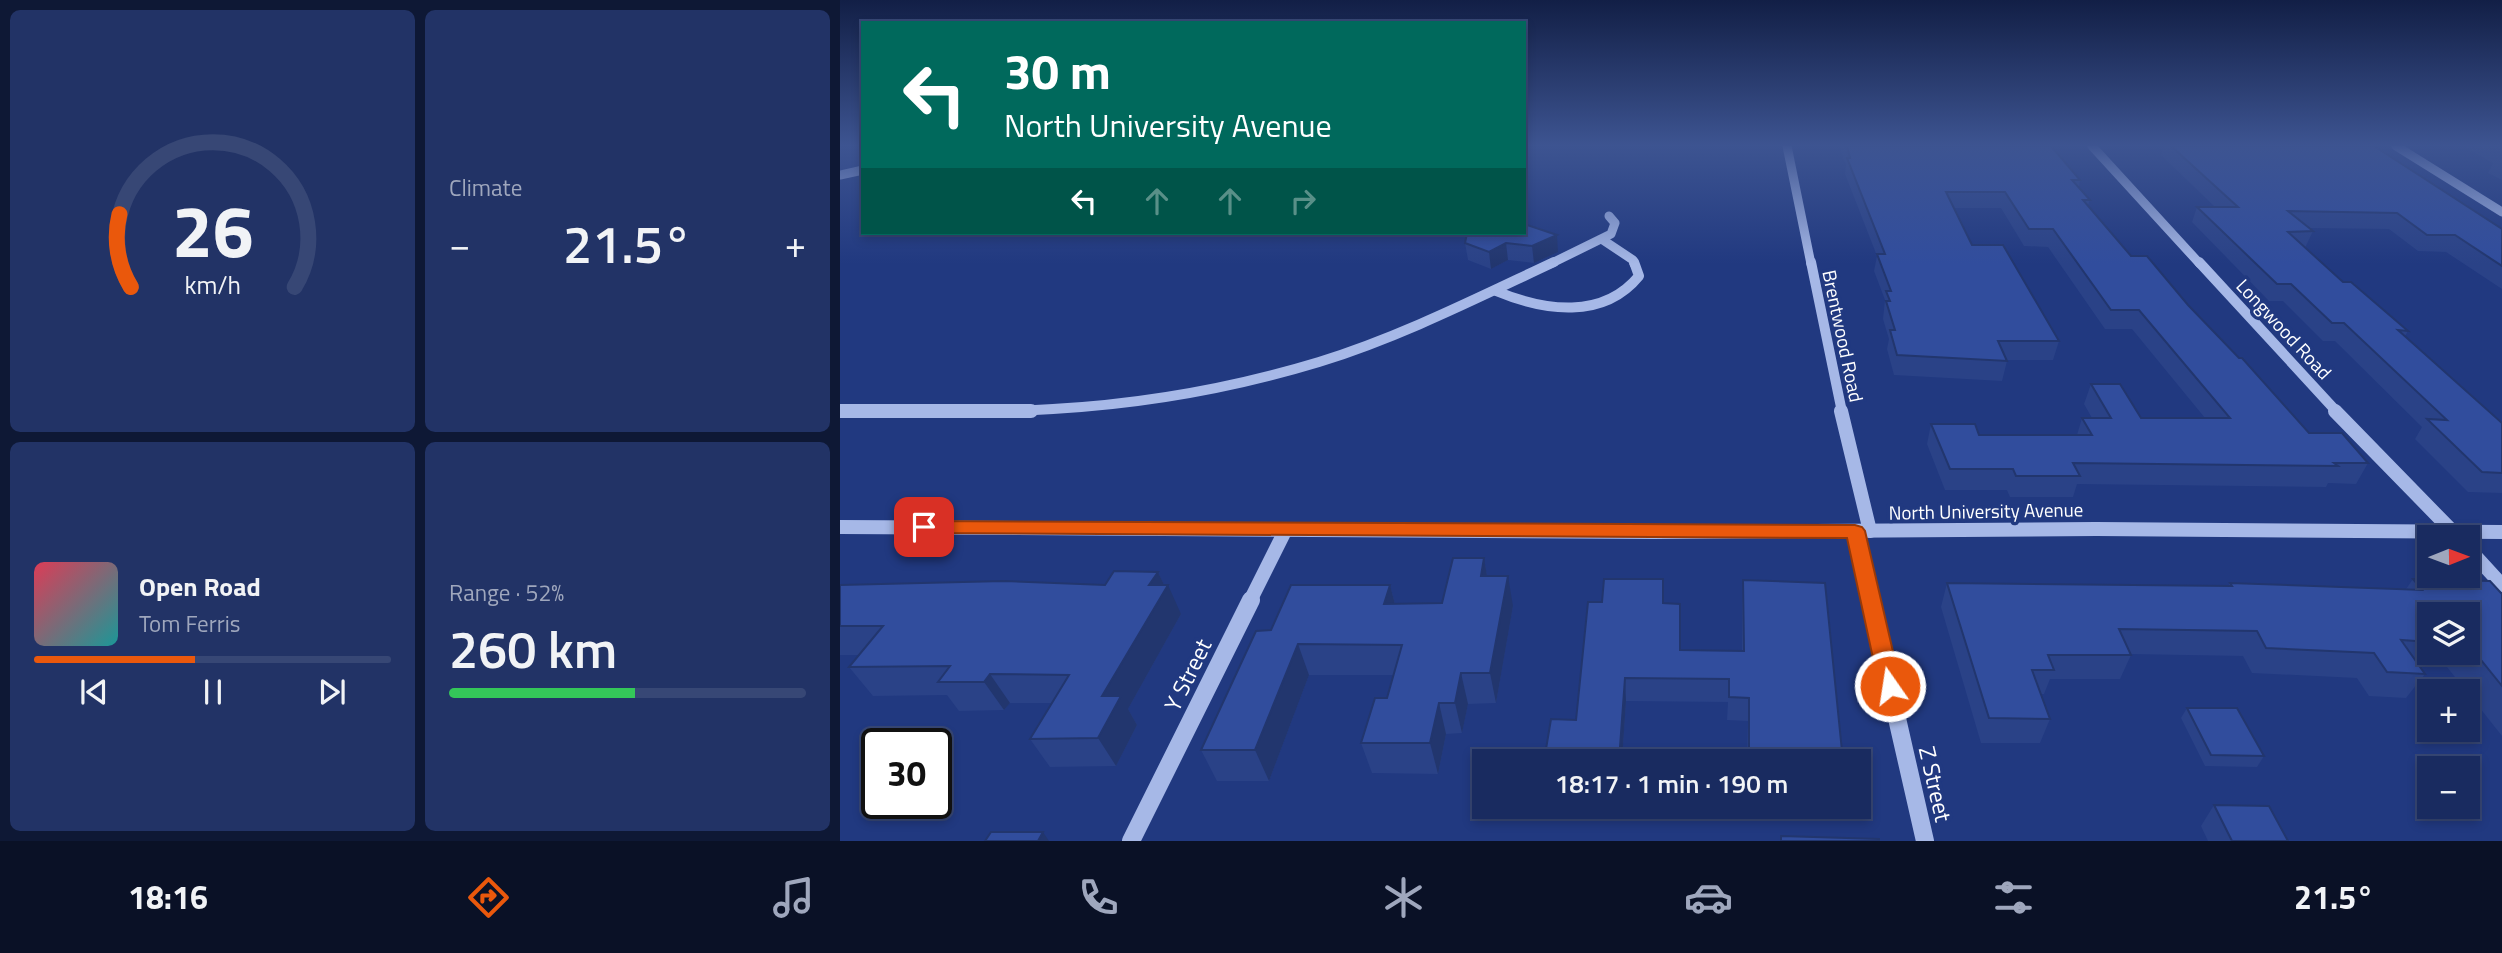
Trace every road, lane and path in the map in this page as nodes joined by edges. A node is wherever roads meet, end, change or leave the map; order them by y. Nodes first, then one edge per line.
1 (1795, 185) edge
2 (2128, 185) edge
3 (2459, 185) edge
4 (2502, 212) edge
5 (1609, 216) dead end
6 (1603, 240) junction
7 (1496, 291) junction
8 (840, 411) edge
9 (2446, 525) edge
10 (840, 527) edge
11 (1286, 529) junction
12 (1863, 531) junction
13 (2502, 532) edge
14 (2417, 533) edge
15 (2480, 533) edge
16 (2480, 561) edge
17 (2502, 584) edge
18 (1131, 841) edge
19 (1925, 841) edge

1 - 12 street, Brentwood Road
2 - 9 street, Longwood Road
3 - 4 street
5 - 6 street
6 - 7 street
6 - 7 street
7 - 8 street
10 - 11 street, North University Avenue
11 - 12 street, North University Avenue
11 - 18 street, Y Street
12 - 14 street, North University Avenue
12 - 19 street, Z Street
13 - 15 street, North University Avenue
16 - 17 street

